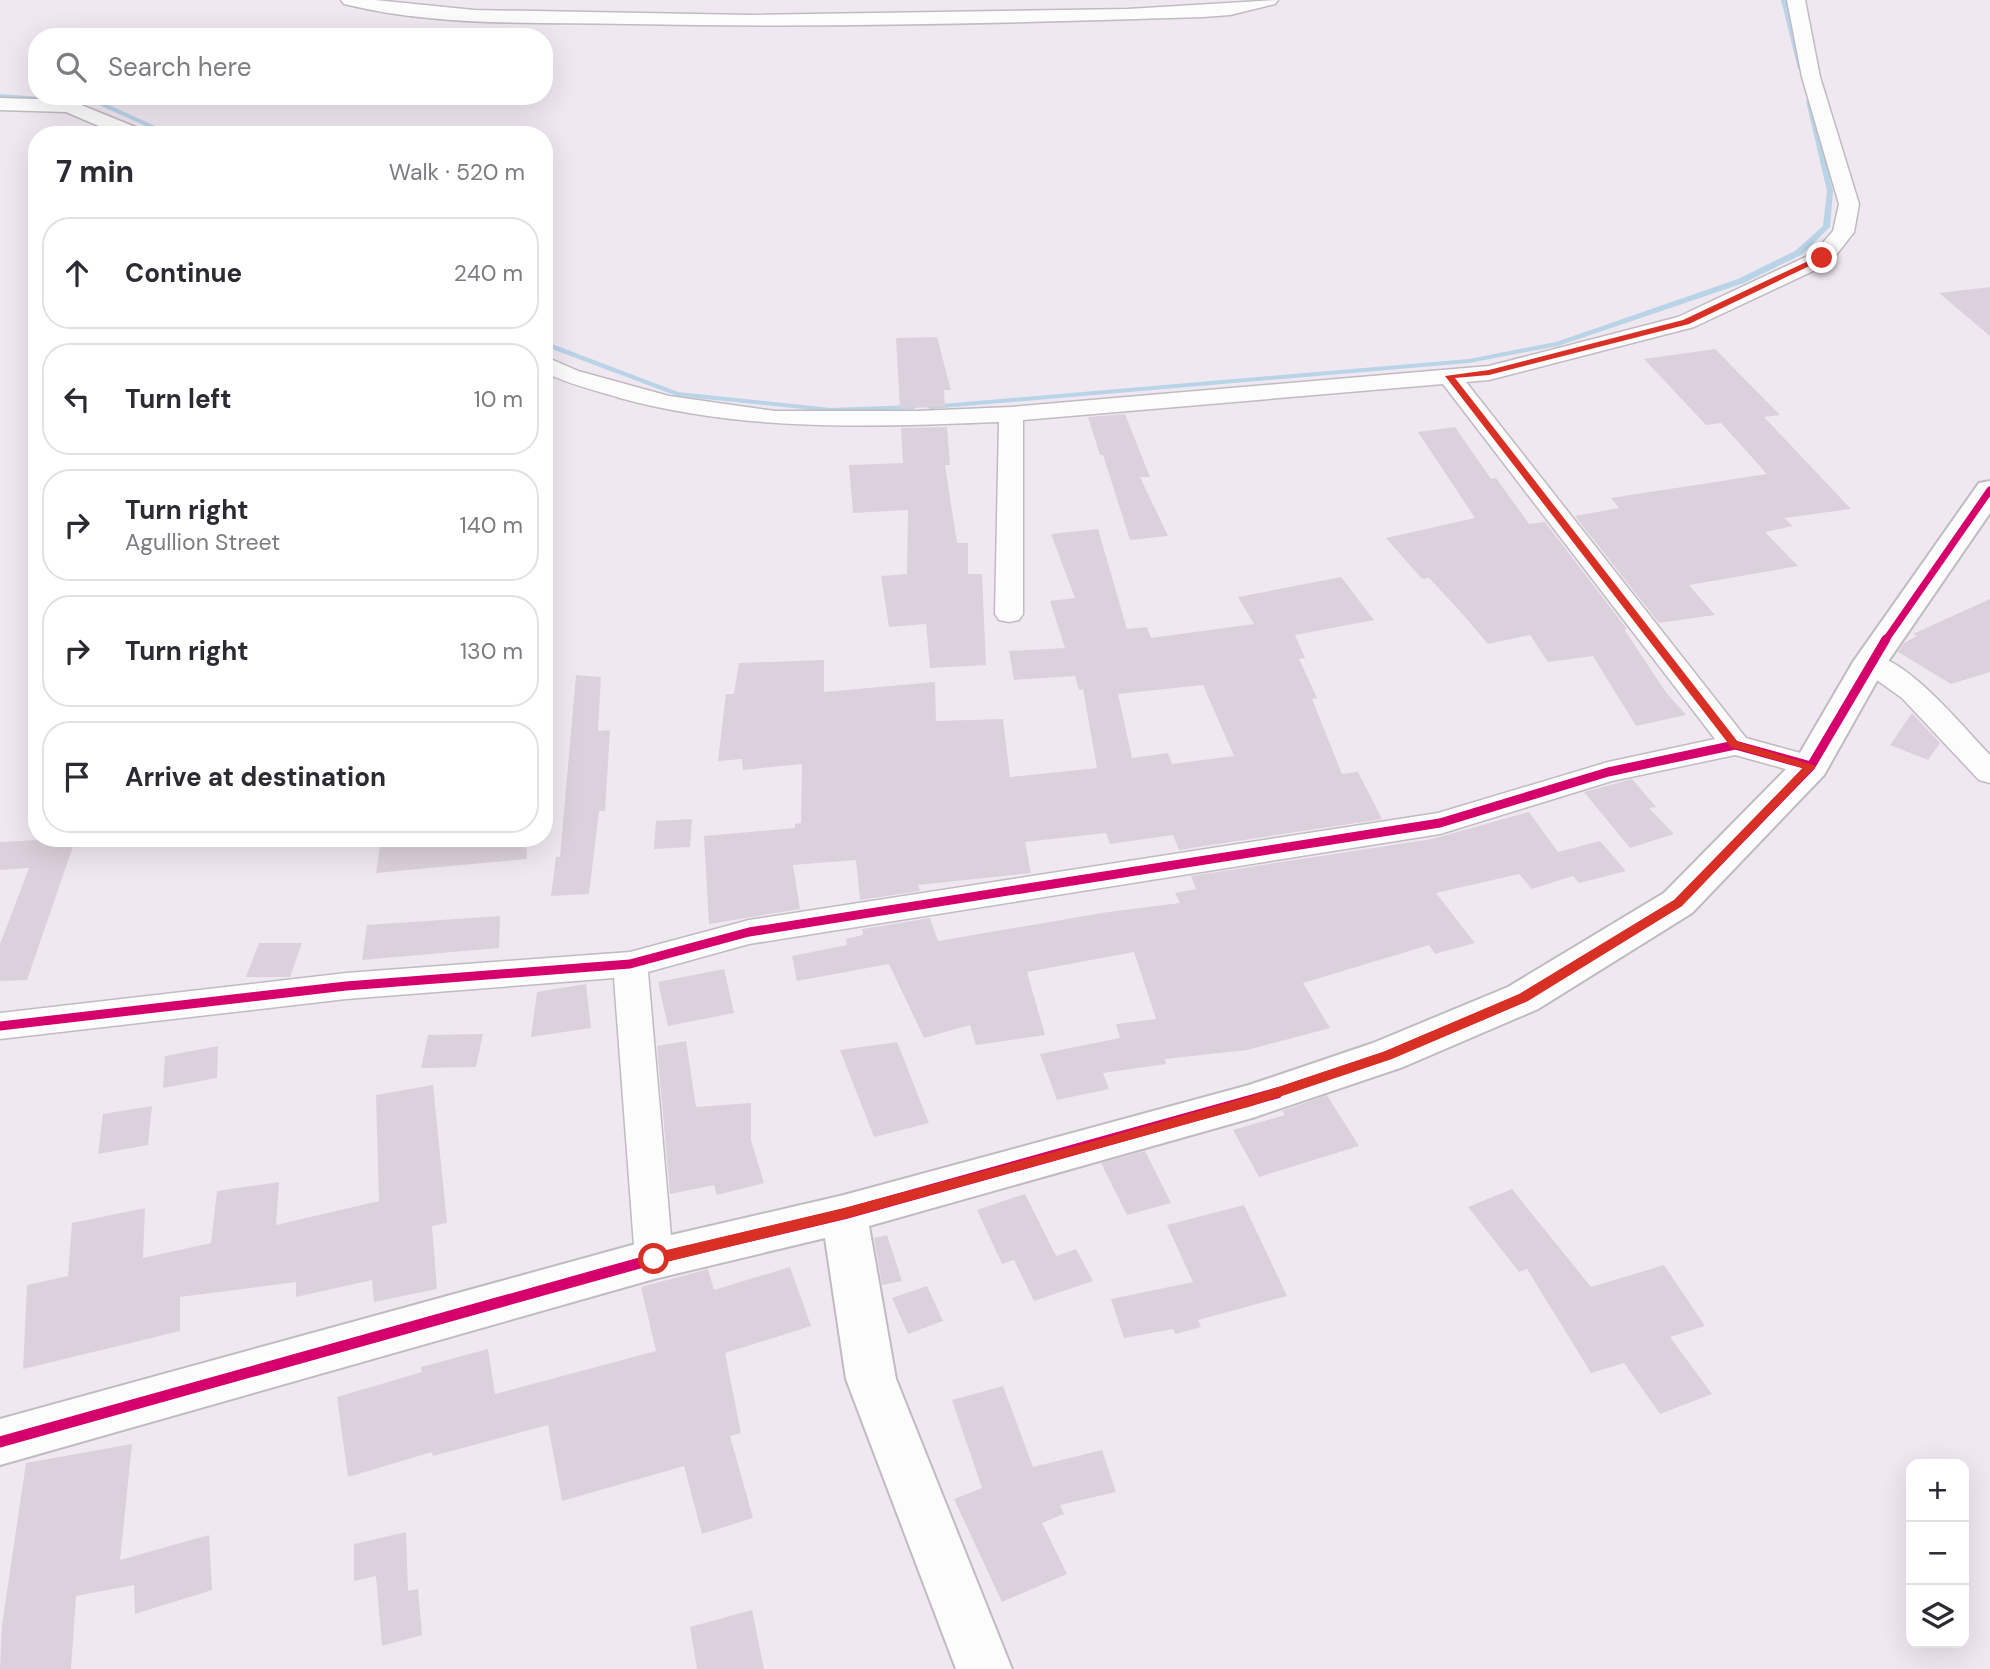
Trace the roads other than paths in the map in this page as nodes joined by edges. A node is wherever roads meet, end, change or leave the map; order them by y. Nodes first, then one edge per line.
1 (350, 0) edge
2 (1269, 0) edge
3 (1796, 0) edge
4 (0, 104) edge
5 (28, 105) edge
6 (34, 105) edge
7 (117, 126) edge
8 (553, 368) edge
9 (1449, 376) junction
10 (1011, 414) junction
11 (1990, 489) edge
12 (1009, 614) dead end
13 (1870, 662) junction
14 (1735, 744) junction
15 (1811, 766) junction
16 (1990, 773) edge
17 (630, 964) junction
18 (0, 1026) edge
19 (844, 1214) junction
20 (654, 1259) junction
21 (0, 1442) edge
22 (984, 1669) edge

1 - 2 street
3 - 9 street
4 - 5 street
6 - 7 street
8 - 10 street
9 - 10 street
9 - 14 street
10 - 12 street
11 - 13 street
13 - 15 street
13 - 16 street
14 - 15 street
14 - 17 street
15 - 19 street
17 - 18 street
17 - 20 street
19 - 20 street
19 - 22 street
20 - 21 street

